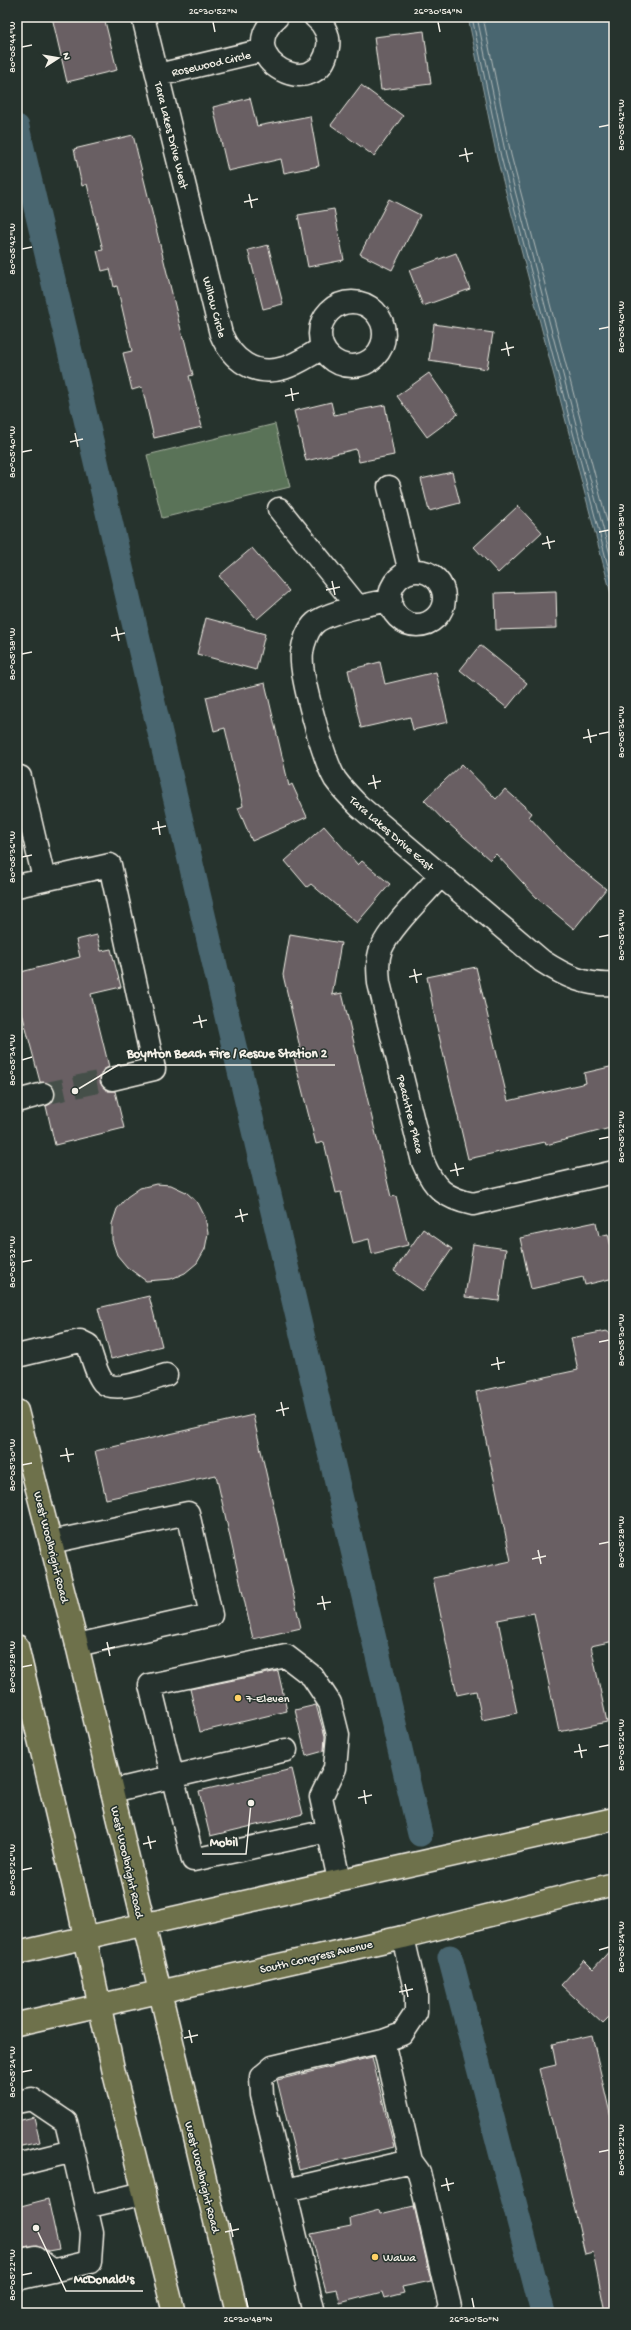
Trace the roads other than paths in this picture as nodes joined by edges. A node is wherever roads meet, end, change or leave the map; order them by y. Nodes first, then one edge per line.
1 (144, 17) edge
2 (277, 17) edge
3 (316, 17) edge
4 (264, 50) junction
5 (158, 75) junction
6 (201, 253) joint
7 (323, 348) dead end
8 (389, 487) dead end
9 (279, 509) dead end
10 (410, 572) junction
11 (391, 600) junction
12 (357, 606) junction
13 (20, 777) dead end
14 (441, 875) junction
15 (44, 880) junction
16 (17, 886) edge
17 (614, 984) edge
18 (112, 1079) tunnel mouth
19 (43, 1094) tunnel mouth
20 (17, 1101) edge
21 (614, 1172) edge
22 (17, 1356) edge
23 (166, 1375) dead end
24 (17, 1411) edge
25 (51, 1542) junction
26 (77, 1645) junction
27 (17, 1646) edge
28 (286, 1750) dead end
29 (172, 1776) junction
30 (112, 1791) junction
31 (614, 1819) edge
32 (328, 1831) junction
33 (338, 1880) junction
34 (614, 1884) edge
35 (143, 1925) junction
36 (86, 1937) junction
37 (403, 1937) junction
38 (17, 1953) edge
39 (159, 1992) junction
40 (100, 2005) junction
41 (17, 2024) edge
42 (383, 2041) junction
43 (17, 2102) edge
44 (73, 2152) junction
45 (411, 2161) junction
46 (17, 2165) edge
47 (286, 2190) junction
48 (144, 2193) junction
49 (86, 2208) junction
50 (17, 2261) edge
51 (53, 2271) junction
52 (17, 2279) edge
53 (174, 2313) edge
54 (237, 2313) edge
55 (314, 2313) edge
56 (447, 2313) edge

1 - 5 street, Tara Lakes Drive West
2 - 4 street, Rosewood Circle
3 - 4 street, Rosewood Circle
4 - 5 street, Rosewood Circle
5 - 6 street, Tara Lakes Drive West
6 - 7 street, Willow Circle
8 - 10 street
9 - 12 street
10 - 11 street
10 - 11 street
11 - 12 street, Tara Lakes Drive East
12 - 14 street, Tara Lakes Drive East
13 - 15 street
14 - 17 street, Tara Lakes Drive East
14 - 21 street, Peachtree Place
15 - 16 street
15 - 18 street
19 - 20 street
22 - 23 street
24 - 25 main road, West Woolbright Road
25 - 26 main road, West Woolbright Road
25 - 26 street
26 - 30 main road, West Woolbright Road
27 - 36 main road
28 - 29 street
29 - 30 street
29 - 32 street
29 - 32 street
30 - 35 main road, West Woolbright Road
31 - 33 main road
32 - 33 street
33 - 35 main road
34 - 37 main road, South Congress Avenue
35 - 36 main road
35 - 39 main road, West Woolbright Road
36 - 38 main road
36 - 40 main road
37 - 39 main road, South Congress Avenue
37 - 42 street
39 - 40 main road, South Congress Avenue
39 - 54 main road, West Woolbright Road
40 - 41 main road, South Congress Avenue
40 - 48 main road
42 - 45 street
42 - 47 street
43 - 44 street
44 - 46 street
44 - 49 street
45 - 47 street
45 - 56 street
47 - 55 street
48 - 49 street
48 - 53 main road
49 - 51 street
50 - 51 street
51 - 52 street

